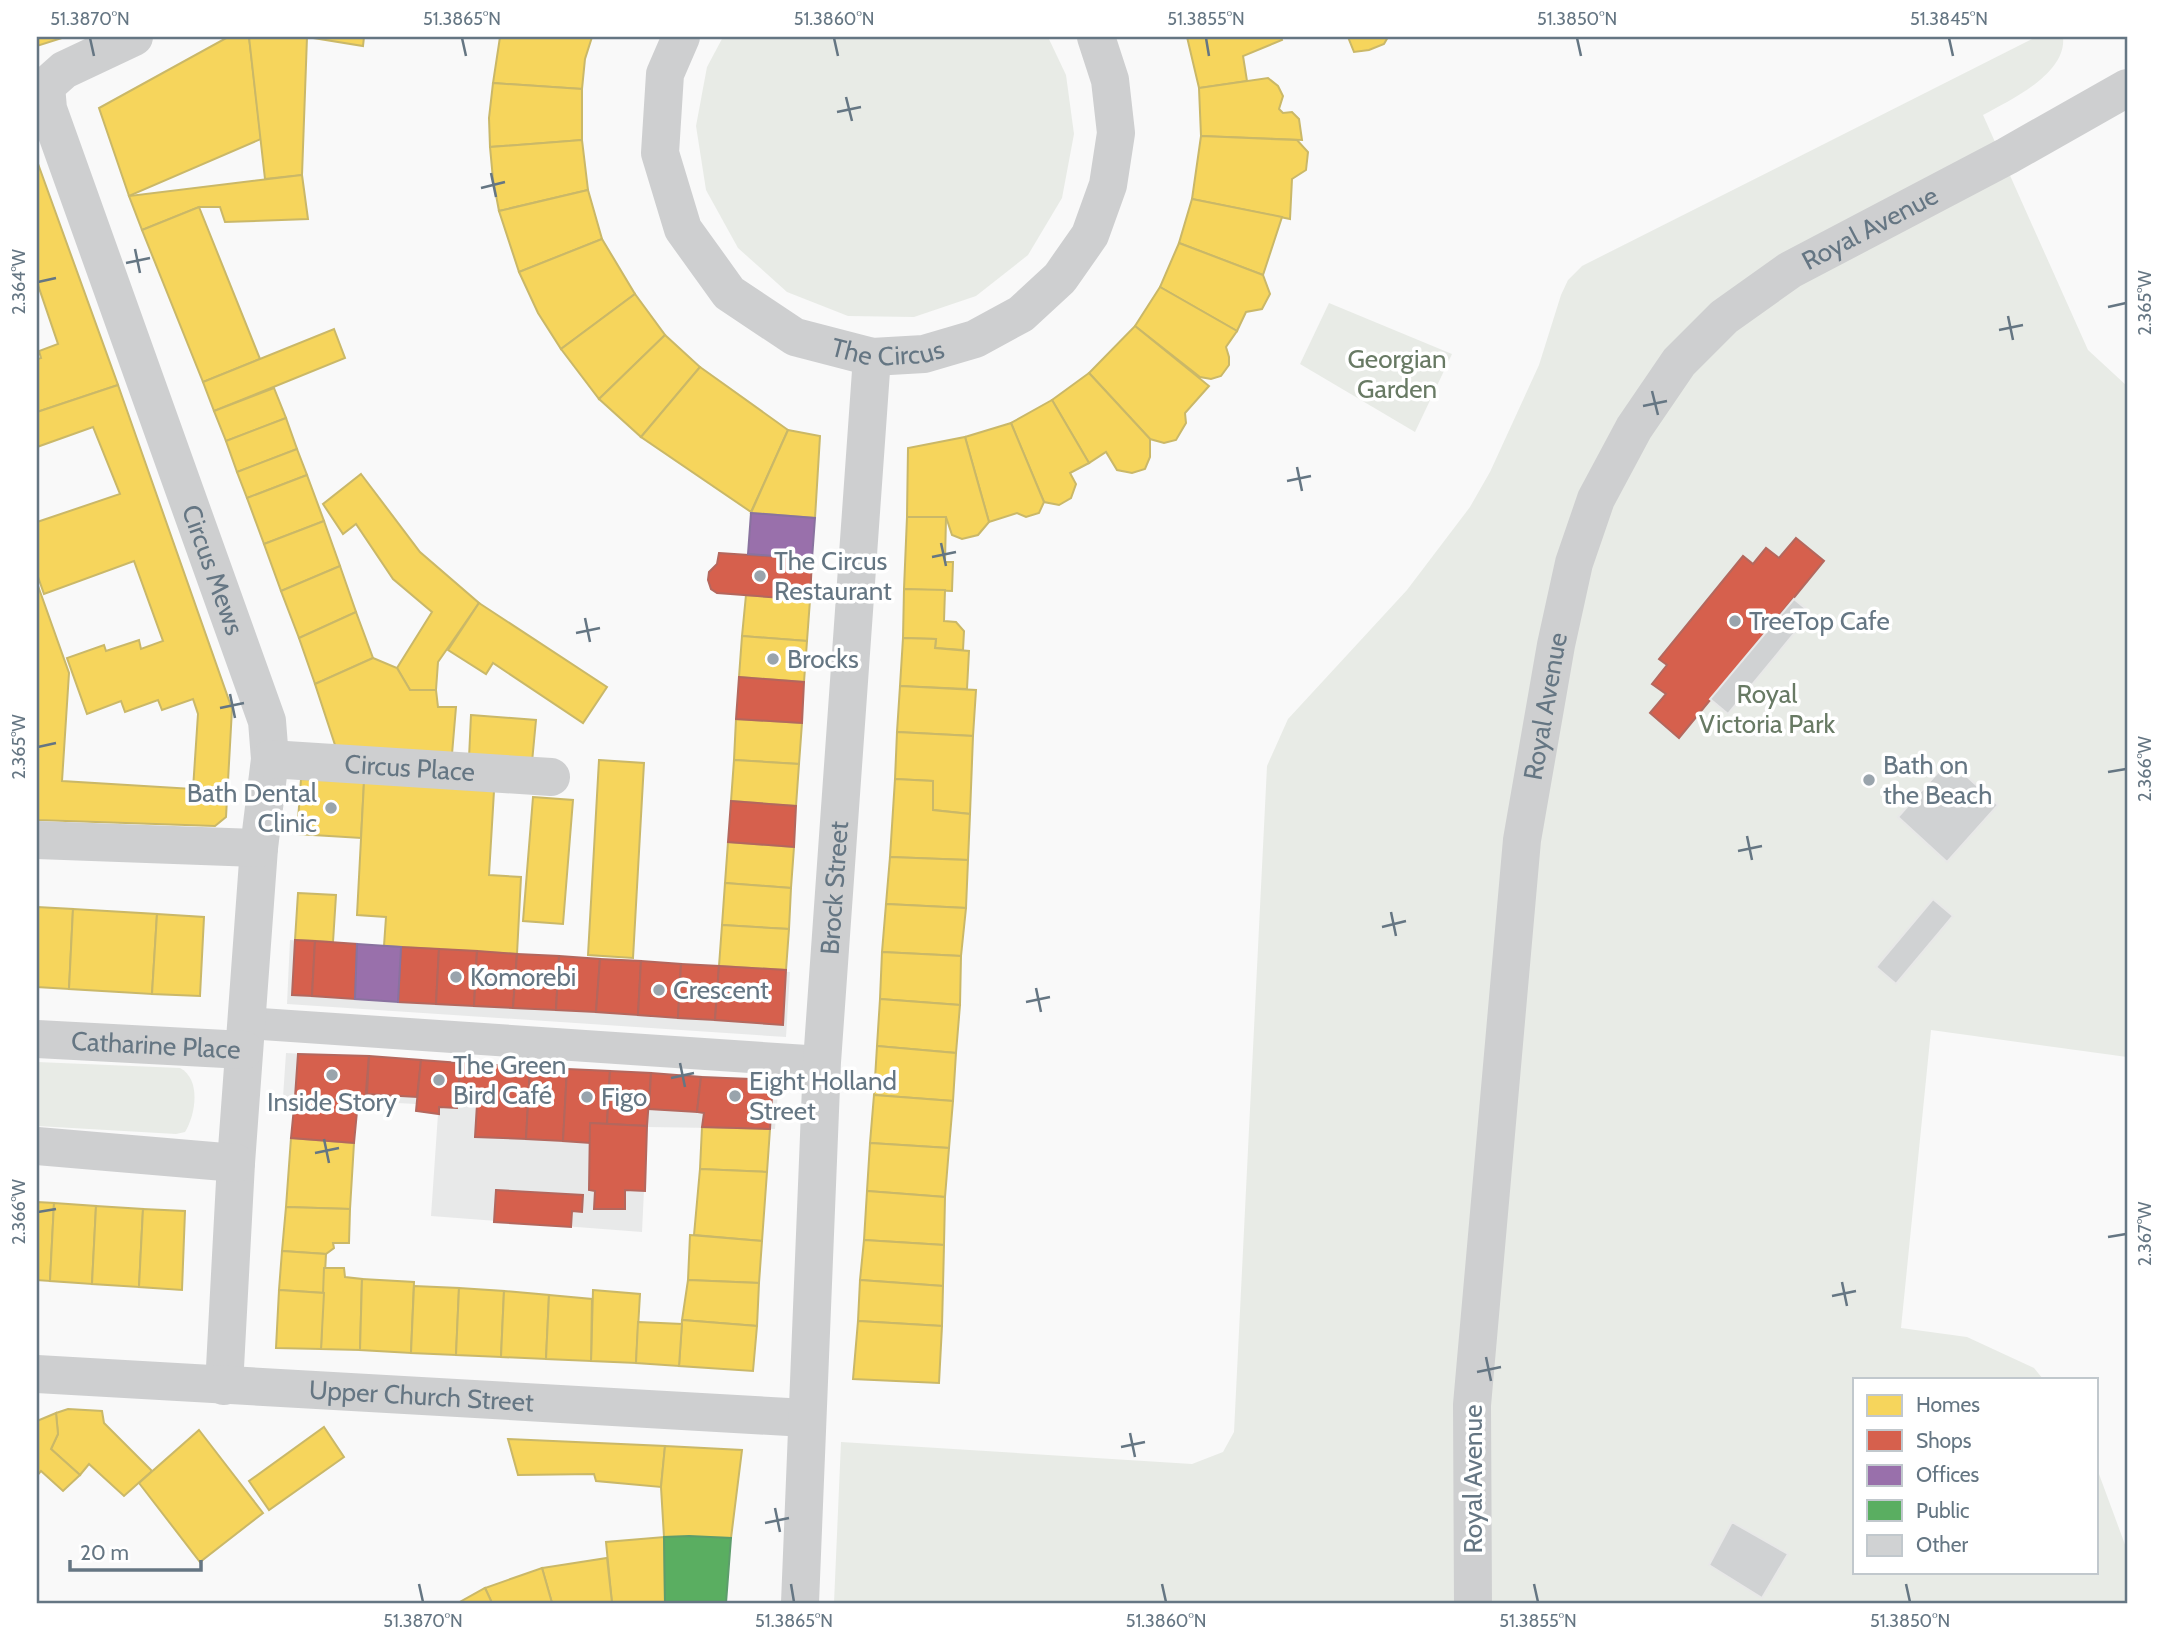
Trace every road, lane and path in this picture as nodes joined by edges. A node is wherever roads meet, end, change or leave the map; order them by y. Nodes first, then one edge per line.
1 (134, 37) edge
2 (681, 37) edge
3 (1096, 37) edge
4 (2127, 88) edge
5 (872, 357) junction
6 (270, 759) junction
7 (551, 777) dead end
8 (37, 840) edge
9 (259, 848) junction
10 (246, 1037) junction
11 (37, 1039) edge
12 (822, 1062) junction
13 (37, 1146) edge
14 (236, 1163) junction
15 (41, 1376) edge
16 (223, 1386) junction
17 (806, 1418) junction
18 (800, 1603) edge
19 (1473, 1603) edge

1 - 6 street, Circus Mews
2 - 5 street, The Circus
3 - 5 street, The Circus
4 - 19 street, Royal Avenue
5 - 12 street, Brock Street
6 - 7 street, Circus Place
6 - 9 street, Circus Mews
8 - 9 street
9 - 10 street, Circus Mews
10 - 11 street, Catharine Place
10 - 12 street
10 - 14 street, Catharine Place
12 - 17 street, Brock Street
13 - 14 street
14 - 16 street, Catharine Place
15 - 16 street, Upper Church Street
16 - 17 street, Upper Church Street
17 - 18 street, Brock Street

